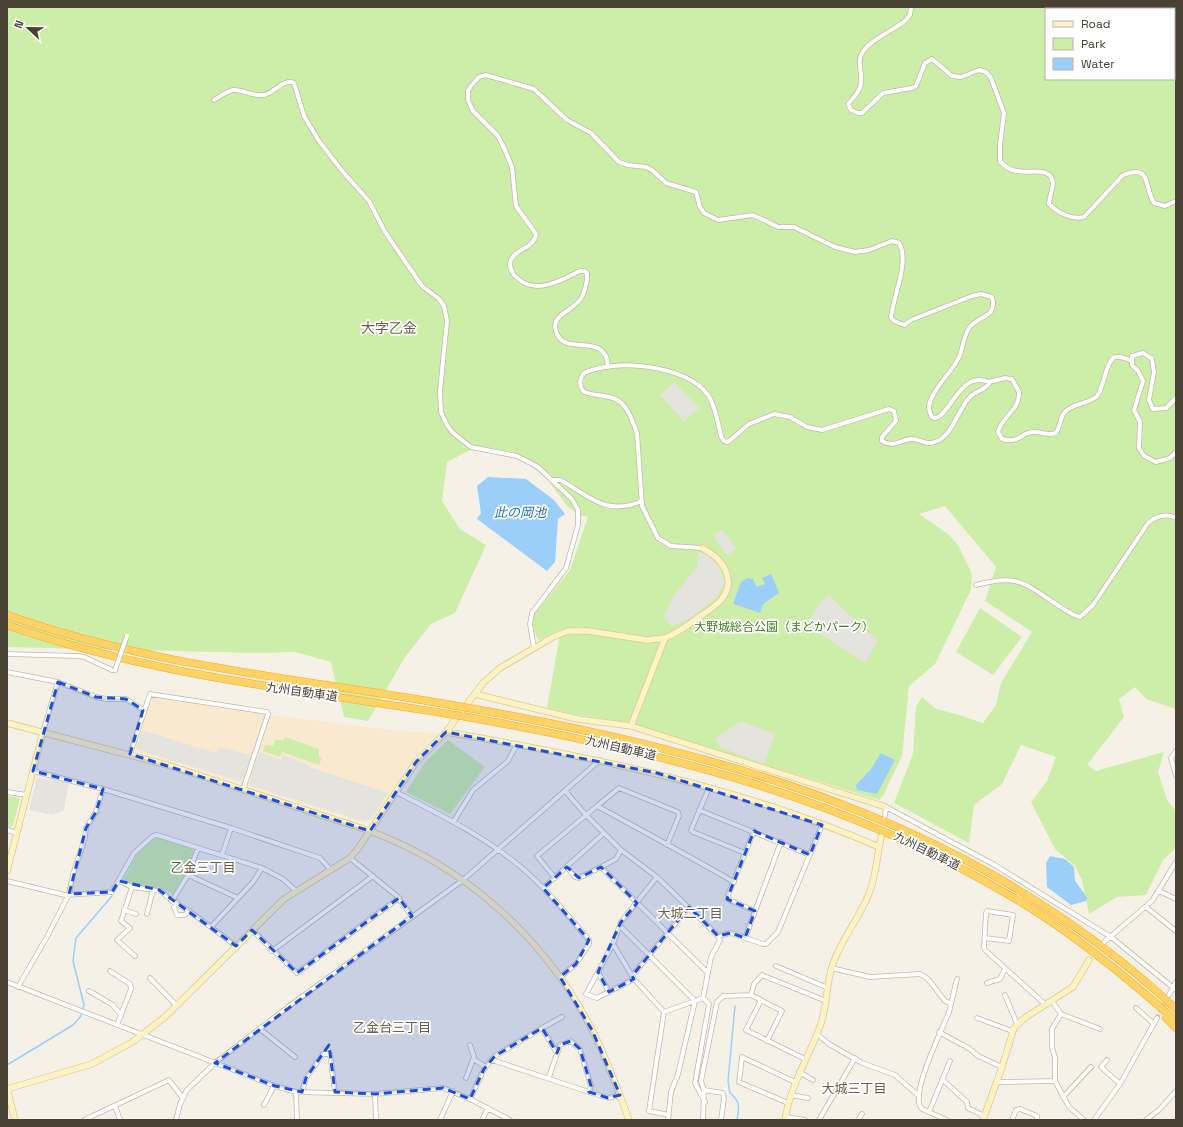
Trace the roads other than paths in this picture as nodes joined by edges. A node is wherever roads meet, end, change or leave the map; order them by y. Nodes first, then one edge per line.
1 (911, 7) edge
2 (214, 100) dead end
3 (1176, 201) edge
4 (1130, 360) junction
5 (608, 367) junction
6 (989, 382) junction
7 (1176, 398) edge
8 (1176, 452) edge
9 (553, 480) junction
10 (642, 501) junction
11 (1176, 518) edge
12 (702, 548) joint
13 (976, 585) dead end
14 (7, 615) edge
15 (7, 625) edge
16 (127, 636) dead end
17 (665, 638) junction
18 (534, 648) junction
19 (7, 654) edge
20 (7, 672) edge
21 (58, 682) junction
22 (475, 694) junction
23 (143, 710) junction
24 (7, 723) edge
25 (631, 726) junction
26 (43, 732) junction
27 (446, 732) junction
28 (517, 744) junction
29 (1176, 751) edge
30 (130, 754) junction
31 (601, 760) junction
32 (33, 771) junction
33 (1176, 776) edge
34 (709, 788) junction
35 (103, 789) junction
36 (243, 790) junction
37 (7, 792) edge
38 (396, 792) junction
39 (566, 792) junction
40 (26, 795) junction
41 (597, 806) junction
42 (886, 807) junction
43 (699, 810) junction
44 (586, 815) junction
45 (885, 816) dead end
46 (454, 821) junction
47 (822, 825) junction
48 (231, 828) junction
49 (7, 830) edge
50 (370, 831) junction
51 (754, 831) junction
52 (17, 833) junction
53 (604, 833) junction
54 (881, 837) dead end
55 (781, 842) junction
56 (667, 845) junction
57 (198, 848) junction
58 (879, 848) junction
59 (498, 850) junction
60 (621, 850) junction
61 (746, 853) junction
62 (222, 855) junction
63 (810, 855) junction
64 (350, 858) junction
65 (1176, 862) edge
66 (567, 867) junction
67 (601, 867) junction
68 (262, 868) junction
69 (1171, 869) junction
70 (331, 870) junction
71 (7, 871) edge
72 (1176, 872) edge
73 (188, 875) junction
74 (373, 876) junction
75 (657, 877) junction
76 (555, 878) junction
77 (463, 880) junction
78 (7, 881) edge
79 (119, 881) junction
80 (734, 882) junction
81 (132, 886) junction
82 (543, 888) junction
83 (153, 889) junction
84 (295, 890) junction
85 (1159, 891) junction
86 (69, 894) junction
87 (238, 898) junction
88 (399, 898) junction
89 (1176, 899) edge
90 (172, 901) junction
91 (177, 902) junction
92 (637, 903) junction
93 (689, 907) junction
94 (1146, 907) junction
95 (124, 910) junction
96 (189, 911) junction
97 (755, 911) junction
98 (136, 914) dead end
99 (147, 914) dead end
100 (412, 916) junction
101 (620, 926) junction
102 (211, 927) junction
103 (1061, 928) junction
104 (252, 930) junction
105 (1176, 931) edge
106 (668, 933) junction
107 (718, 936) junction
108 (1110, 936) junction
109 (744, 938) junction
110 (985, 938) junction
111 (1104, 942) dead end
112 (613, 944) junction
113 (236, 946) junction
114 (272, 950) junction
115 (650, 954) junction
116 (136, 956) dead end
117 (1089, 960) dead end
118 (776, 966) dead end
119 (831, 968) junction
120 (1005, 969) junction
121 (110, 971) dead end
122 (598, 972) junction
123 (708, 972) junction
124 (560, 977) junction
125 (633, 977) junction
126 (150, 978) dead end
127 (957, 979) dead end
128 (7, 982) edge
129 (987, 982) dead end
130 (1176, 982) edge
131 (18, 986) junction
132 (828, 988) junction
133 (1175, 989) edge
134 (89, 991) dead end
135 (609, 992) junction
136 (751, 995) junction
137 (1005, 995) dead end
138 (1169, 995) tunnel mouth
139 (703, 998) junction
140 (761, 1000) junction
141 (695, 1001) junction
142 (826, 1001) junction
143 (1049, 1003) junction
144 (951, 1004) junction
145 (176, 1005) junction
146 (1136, 1008) dead end
147 (1176, 1009) edge
148 (664, 1012) junction
149 (1061, 1014) junction
150 (121, 1016) junction
151 (562, 1017) dead end
152 (977, 1018) dead end
153 (1157, 1018) tunnel mouth
154 (1176, 1021) edge
155 (1017, 1024) junction
156 (1154, 1024) junction
157 (117, 1025) junction
158 (542, 1028) junction
159 (1176, 1028) edge
160 (260, 1029) junction
161 (1100, 1029) dead end
162 (1012, 1031) junction
163 (940, 1032) junction
164 (817, 1034) junction
165 (142, 1035) junction
166 (767, 1041) junction
167 (470, 1045) dead end
168 (557, 1053) junction
169 (295, 1057) dead end
170 (805, 1058) junction
171 (855, 1058) junction
172 (473, 1059) junction
173 (492, 1060) junction
174 (1107, 1060) dead end
175 (950, 1061) dead end
176 (215, 1063) junction
177 (486, 1067) junction
178 (1002, 1067) junction
179 (1091, 1067) dead end
180 (798, 1072) junction
181 (549, 1077) junction
182 (466, 1078) dead end
183 (942, 1079) junction
184 (813, 1080) dead end
185 (1055, 1081) junction
186 (795, 1082) junction
187 (997, 1082) junction
188 (1120, 1084) junction
189 (274, 1086) junction
190 (7, 1088) edge
191 (704, 1090) junction
192 (453, 1091) junction
193 (1176, 1091) edge
194 (296, 1092) junction
195 (302, 1092) junction
196 (335, 1092) junction
197 (589, 1092) junction
198 (375, 1094) junction
199 (620, 1095) junction
200 (791, 1095) junction
201 (919, 1096) junction
202 (182, 1097) junction
203 (1063, 1097) junction
204 (808, 1098) dead end
205 (470, 1099) junction
206 (705, 1102) junction
207 (788, 1103) junction
208 (264, 1105) dead end
209 (114, 1106) junction
210 (488, 1108) junction
211 (929, 1112) junction
212 (862, 1114) dead end
213 (669, 1115) junction
214 (983, 1118) edge
215 (785, 1119) edge
216 (15, 1120) edge
217 (84, 1120) edge
218 (120, 1120) edge
219 (176, 1120) edge
220 (297, 1120) edge
221 (376, 1120) edge
222 (440, 1120) edge
223 (482, 1120) edge
224 (510, 1120) edge
225 (629, 1120) edge
226 (668, 1120) edge
227 (703, 1120) edge
228 (721, 1120) edge
229 (804, 1120) edge
230 (819, 1120) edge
231 (858, 1120) edge
232 (946, 1120) edge
233 (1012, 1120) edge
234 (1037, 1120) edge
235 (1084, 1120) edge
236 (1094, 1120) edge
237 (1146, 1120) edge

1 - 3 street
2 - 9 street
4 - 6 street
4 - 7 street
4 - 8 street
5 - 6 street
5 - 6 street
5 - 10 street
9 - 10 street
9 - 18 street
10 - 12 street
11 - 13 street
12 - 17 street
14 - 147 highway, 九州自動車道, bridge
15 - 103 highway, 九州自動車道, bridge
16 - 19 street, bridge
17 - 18 street
17 - 25 street
18 - 22 street
20 - 21 street
21 - 23 street
21 - 26 street
22 - 25 street
22 - 27 street
23 - 30 street
23 - 36 street
24 - 26 street
25 - 42 street
26 - 30 street
26 - 32 street
27 - 28 street
27 - 38 street
28 - 31 street
28 - 46 street
29 - 33 street
30 - 36 street
31 - 34 street
31 - 39 street
32 - 35 street
32 - 40 street
34 - 43 street
34 - 47 street
35 - 48 street
35 - 86 street
36 - 50 street
37 - 40 street
38 - 46 street
38 - 50 street
39 - 44 street
39 - 59 street
40 - 52 street
41 - 44 street
41 - 56 street
41 - 56 street
42 - 45 street
42 - 108 street
43 - 51 street
43 - 61 street
44 - 53 street
44 - 76 street
46 - 59 street
47 - 58 street
47 - 63 street
48 - 62 street
48 - 70 street
49 - 52 street
50 - 64 street
50 - 77 street
51 - 55 street
51 - 61 street
52 - 71 street
53 - 60 street
53 - 66 street
54 - 58 street
55 - 63 street
55 - 97 street
56 - 80 street
57 - 62 street
57 - 73 street
57 - 79 street
58 - 119 street
59 - 77 street
59 - 82 street
60 - 67 street
60 - 75 street
61 - 80 street
62 - 68 street
63 - 109 street
64 - 70 street
64 - 74 street
65 - 69 street
66 - 67 street
66 - 76 street
67 - 92 street
68 - 84 street
68 - 87 street
69 - 72 street
69 - 85 street
70 - 84 street
73 - 87 street
73 - 90 street
74 - 88 street
74 - 114 street
75 - 92 street
75 - 93 street
76 - 82 street
77 - 100 street
77 - 124 street
78 - 86 street
79 - 81 street
79 - 86 street
80 - 97 street
81 - 83 street
81 - 95 street
82 - 124 street
83 - 90 street
83 - 99 street
84 - 104 street
85 - 89 street
85 - 94 street
86 - 131 street
87 - 102 street
88 - 100 street
88 - 114 street
90 - 91 street
91 - 96 street
91 - 96 street
92 - 101 street
92 - 106 street
93 - 106 street
93 - 107 street
94 - 105 street
94 - 108 street
95 - 98 street
95 - 116 street
96 - 102 street
97 - 109 street
100 - 160 street
101 - 112 street
101 - 115 street
102 - 113 street
103 - 154 highway, 九州自動車道
103 - 159 highway
104 - 113 street
104 - 114 street
106 - 115 street
106 - 123 street
107 - 109 street
107 - 123 street
108 - 111 street
108 - 133 street
110 - 110 street
110 - 120 street
112 - 122 street
112 - 125 street
113 - 145 street
115 - 125 street
115 - 141 street
117 - 143 street
118 - 132 street
119 - 132 street
119 - 144 street
120 - 129 street
120 - 143 street
121 - 150 street
122 - 135 street
122 - 135 street
123 - 139 street
124 - 199 street
125 - 135 street
125 - 148 street
126 - 145 street
127 - 144 street
128 - 131 street
130 - 133 street
131 - 157 street
132 - 142 street
133 - 138 street
134 - 150 street
136 - 140 street
136 - 142 street
136 - 191 street
137 - 155 street
139 - 141 street
139 - 206 street
140 - 166 street
140 - 166 street
141 - 148 street
141 - 213 street
142 - 164 street
143 - 149 street
143 - 155 street
144 - 163 street
145 - 165 street
146 - 156 street
148 - 213 street
149 - 161 street
149 - 185 street
150 - 157 street
151 - 158 street
152 - 162 street
153 - 156 street
155 - 162 street
156 - 188 street
157 - 165 street
158 - 168 street
158 - 173 street
160 - 169 street
160 - 176 street
162 - 178 street
163 - 178 street
163 - 201 street
164 - 170 street
164 - 171 street
165 - 176 street
165 - 190 street
166 - 170 street
167 - 172 street
168 - 181 street
168 - 197 street
170 - 180 street
171 - 201 street
171 - 230 street
172 - 177 street
172 - 182 street
173 - 177 street
173 - 181 street
174 - 188 street
175 - 183 street
176 - 189 street
176 - 202 street
177 - 205 street
178 - 187 street
179 - 203 street
180 - 184 street
180 - 186 street
181 - 197 street
183 - 211 street
183 - 214 street
185 - 187 street
185 - 203 street
186 - 200 street
186 - 207 street
187 - 214 street
188 - 236 street
189 - 194 street
189 - 208 street
190 - 216 street
191 - 206 street
191 - 228 street
192 - 198 street
192 - 205 street
192 - 222 street
193 - 237 street
194 - 195 street
194 - 220 street
195 - 196 street
195 - 196 street
196 - 198 street
197 - 199 street
198 - 221 street
199 - 225 street
200 - 204 street
200 - 207 street
201 - 211 street
202 - 209 street
202 - 219 street
203 - 235 street
205 - 210 street
206 - 227 street
207 - 215 street
209 - 217 street
209 - 218 street
210 - 223 street
210 - 224 street
211 - 232 street
212 - 231 street
213 - 226 street
215 - 229 street
233 - 234 street

